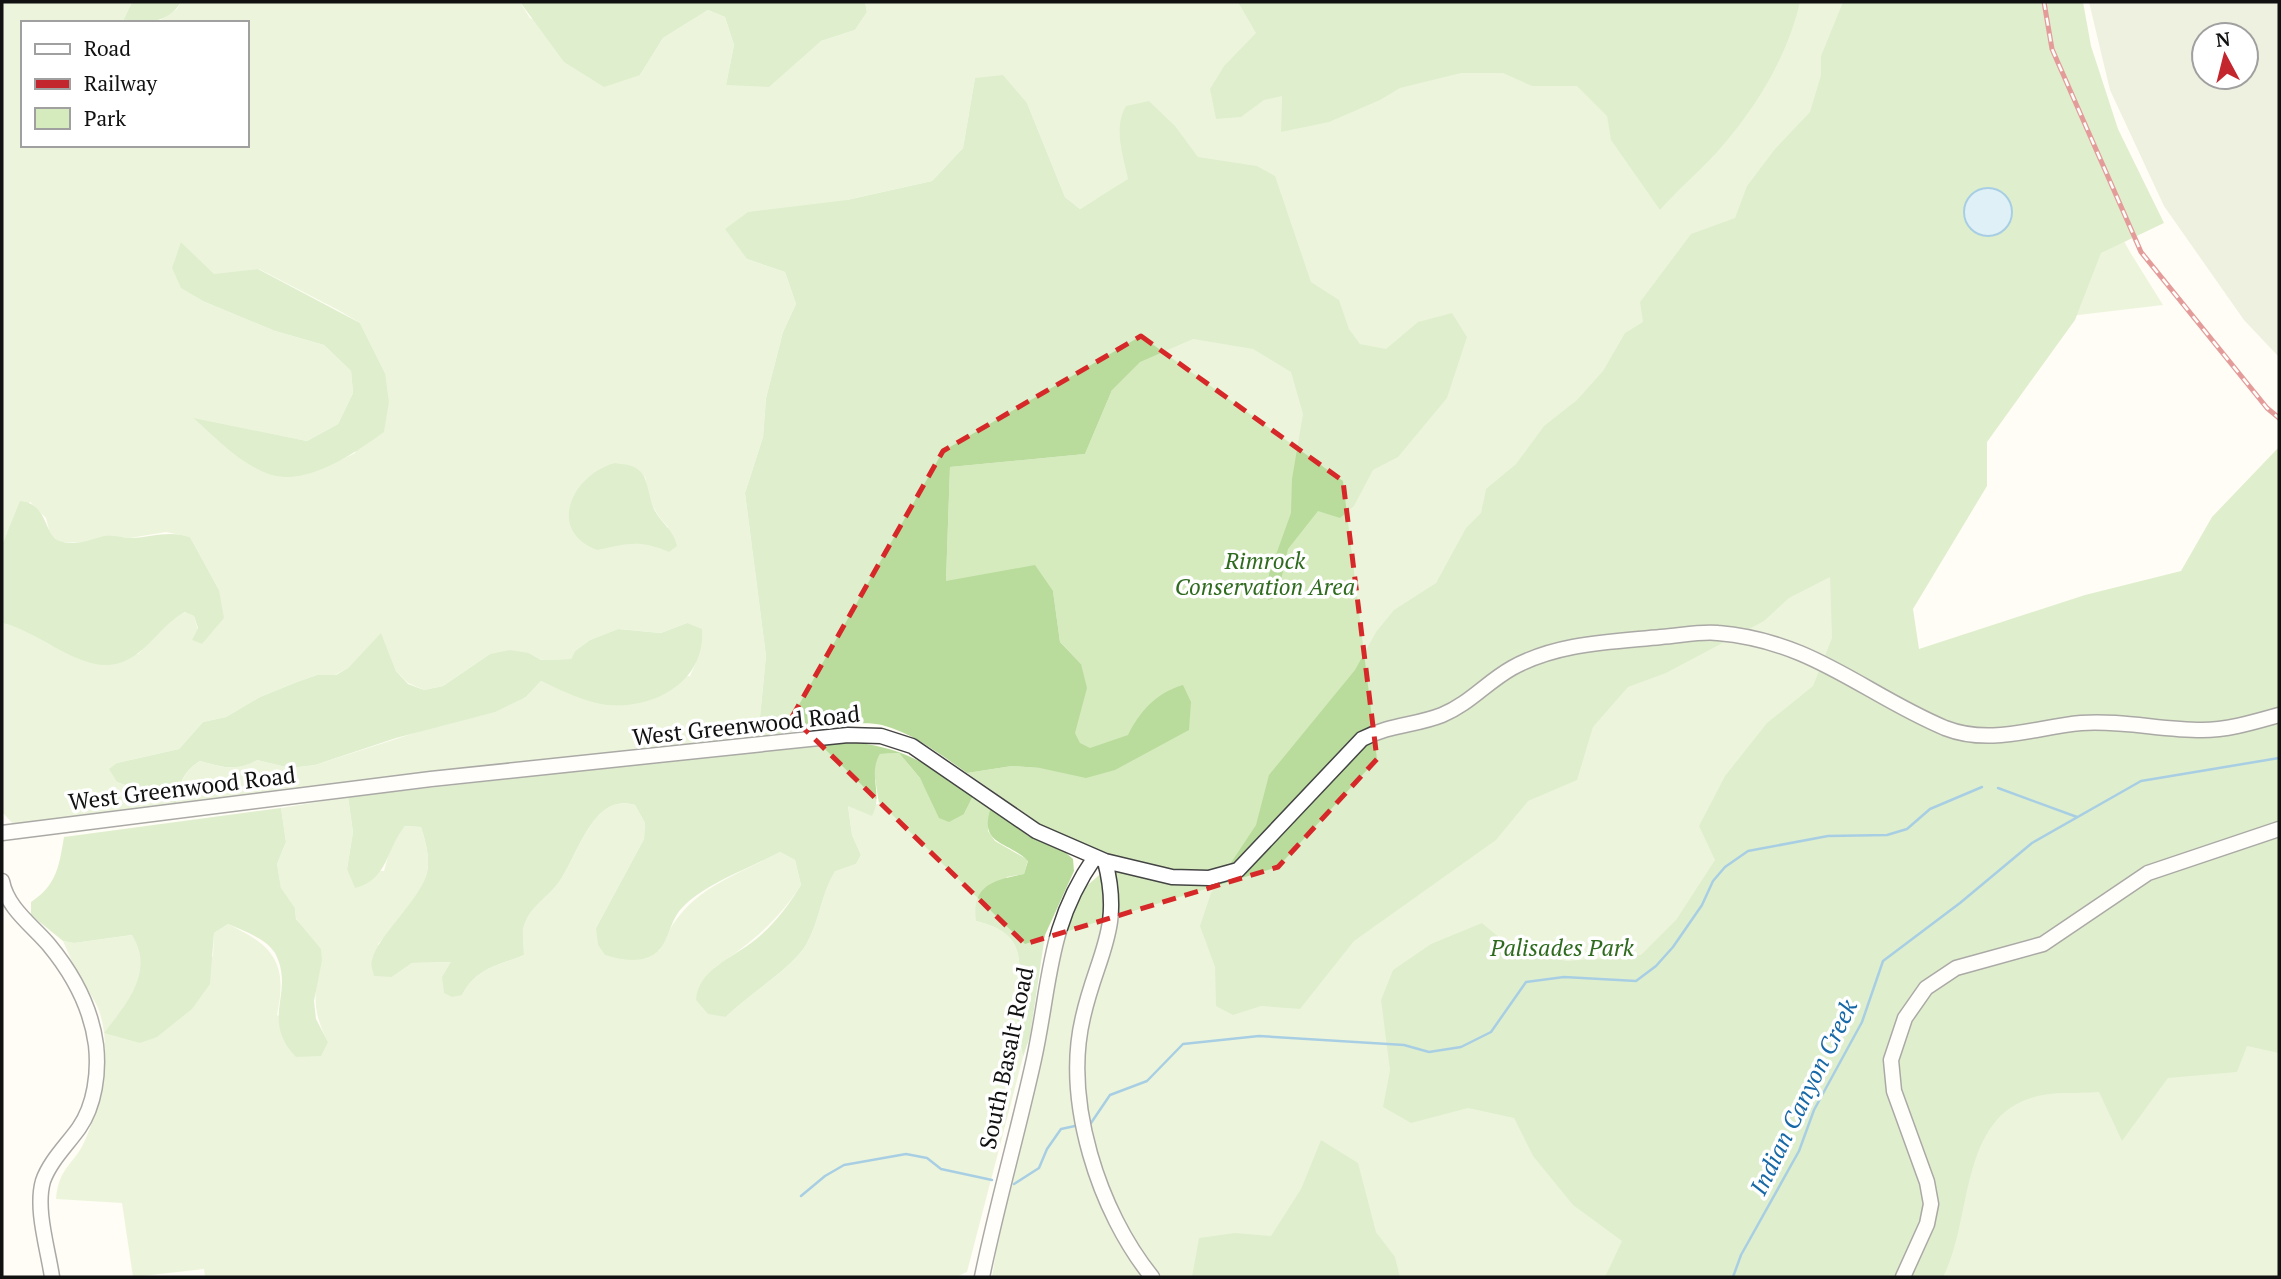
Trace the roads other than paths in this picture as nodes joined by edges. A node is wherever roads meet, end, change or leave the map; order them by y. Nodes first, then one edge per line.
1 (2279, 715) edge
2 (2279, 829) edge
3 (2, 833) edge
4 (1100, 859) junction
5 (2, 881) edge
6 (52, 1277) edge
7 (982, 1277) edge
8 (1152, 1277) edge
9 (1903, 1277) edge

1 - 4 street, West Greenwood Road
2 - 9 street
3 - 4 street, West Greenwood Road
4 - 7 street, South Basalt Road
4 - 8 street
5 - 6 street

